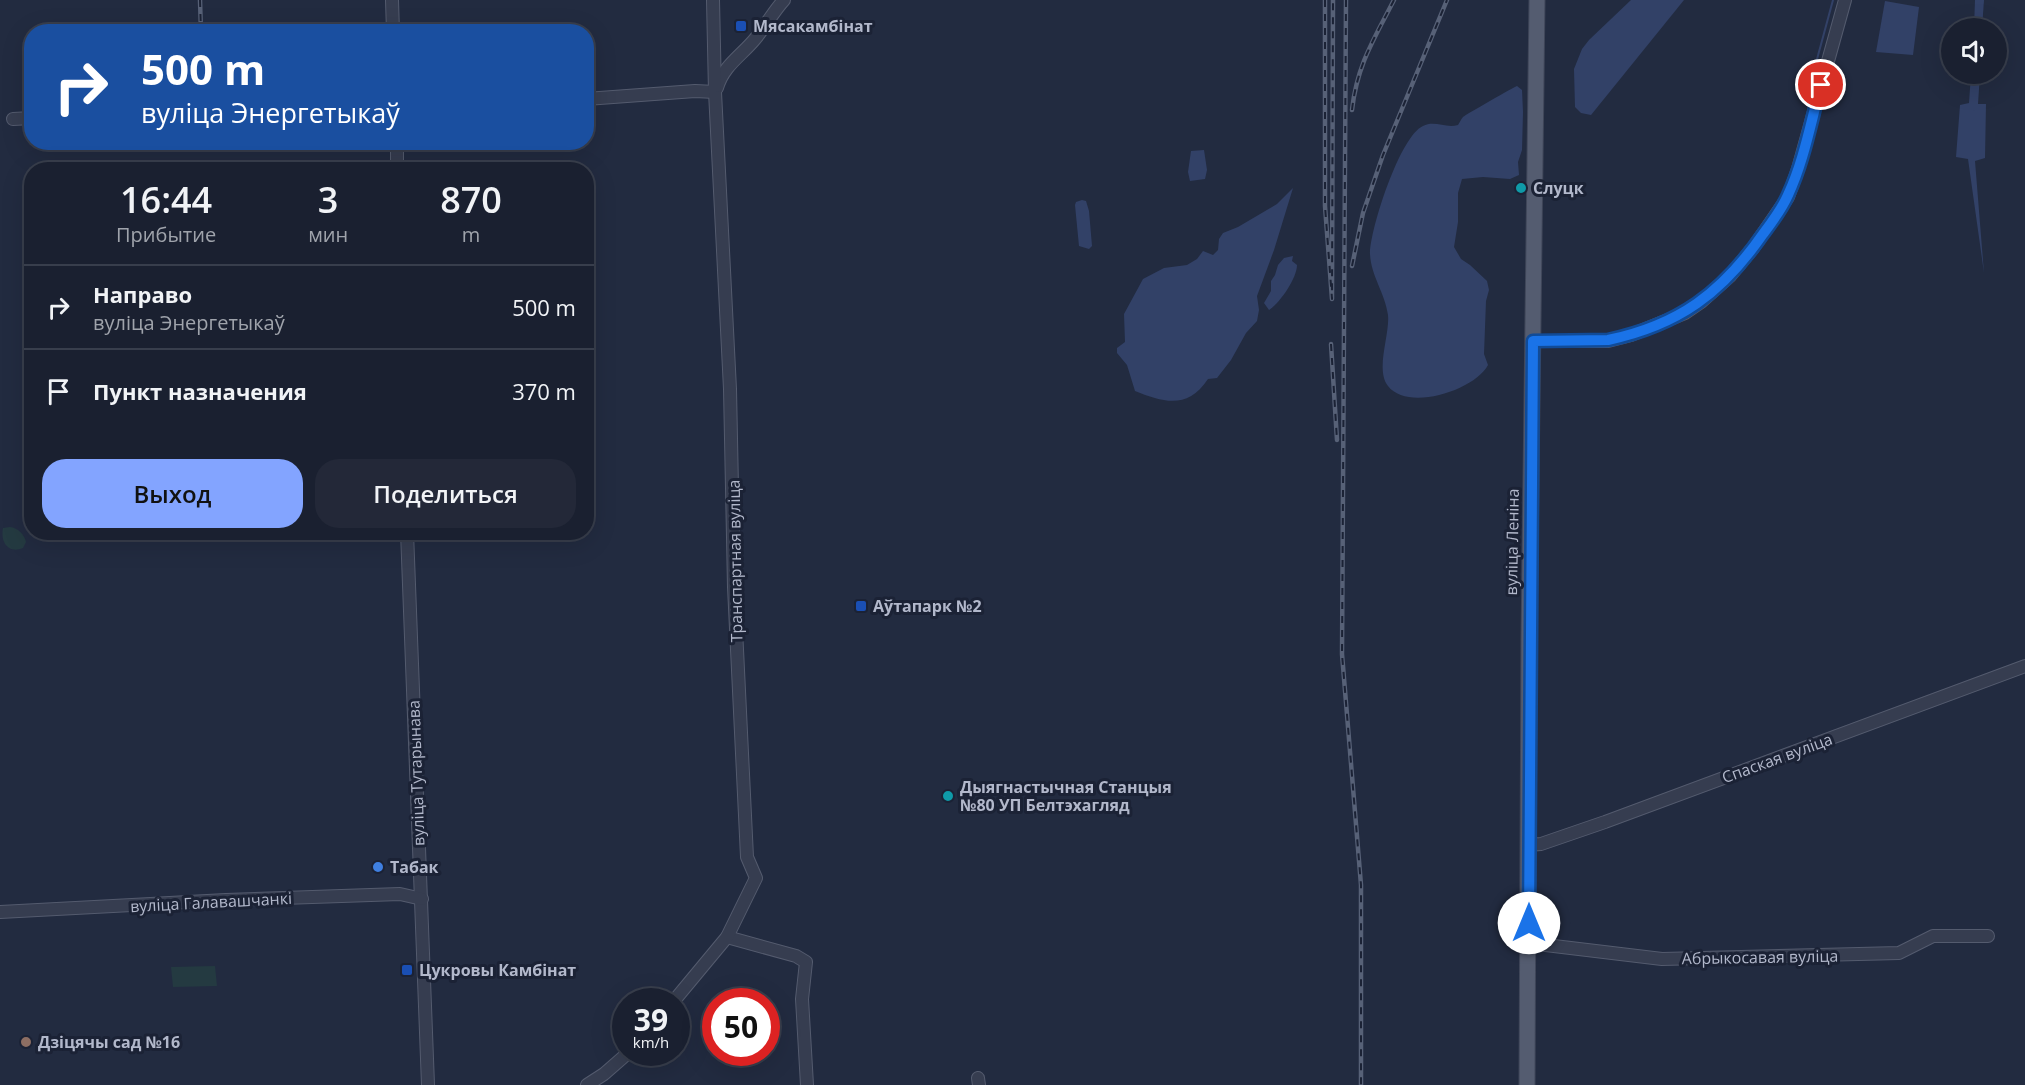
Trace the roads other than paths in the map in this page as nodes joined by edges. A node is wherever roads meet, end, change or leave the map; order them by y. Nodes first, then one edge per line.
1 (392, 0) edge
2 (713, 0) edge
3 (784, 0) edge
4 (1537, 0) edge
5 (1845, 0) edge
6 (393, 24) edge
7 (715, 92) junction
8 (594, 98) edge
9 (24, 118) edge
10 (13, 119) dead end
11 (1533, 341) junction
12 (406, 540) edge
13 (2025, 666) edge
14 (1528, 845) junction
15 (422, 899) junction
16 (0, 912) edge
17 (1988, 936) dead end
18 (727, 937) junction
19 (1529, 943) junction
20 (685, 988) edge
21 (613, 1066) edge
22 (428, 1085) edge
23 (587, 1085) edge
24 (807, 1085) edge
25 (1527, 1085) edge

1 - 6 street
2 - 7 street, Транспартная вуліца
3 - 7 street
4 - 11 main road, вуліца Леніна
5 - 11 street
7 - 8 street
7 - 18 street, Транспартная вуліца
9 - 10 street
11 - 14 main road, вуліца Леніна
12 - 15 street, вуліца Тутарынава
13 - 14 street, Спаская вуліца
14 - 19 main road, вуліца Леніна
15 - 16 street, вуліца Галавашчанкі
15 - 22 street, вуліца Тутарынава
17 - 19 street, Абрыкосавая вуліца
18 - 20 street, Транспартная вуліца
18 - 24 street
19 - 25 main road, вуліца Леніна
21 - 23 street

